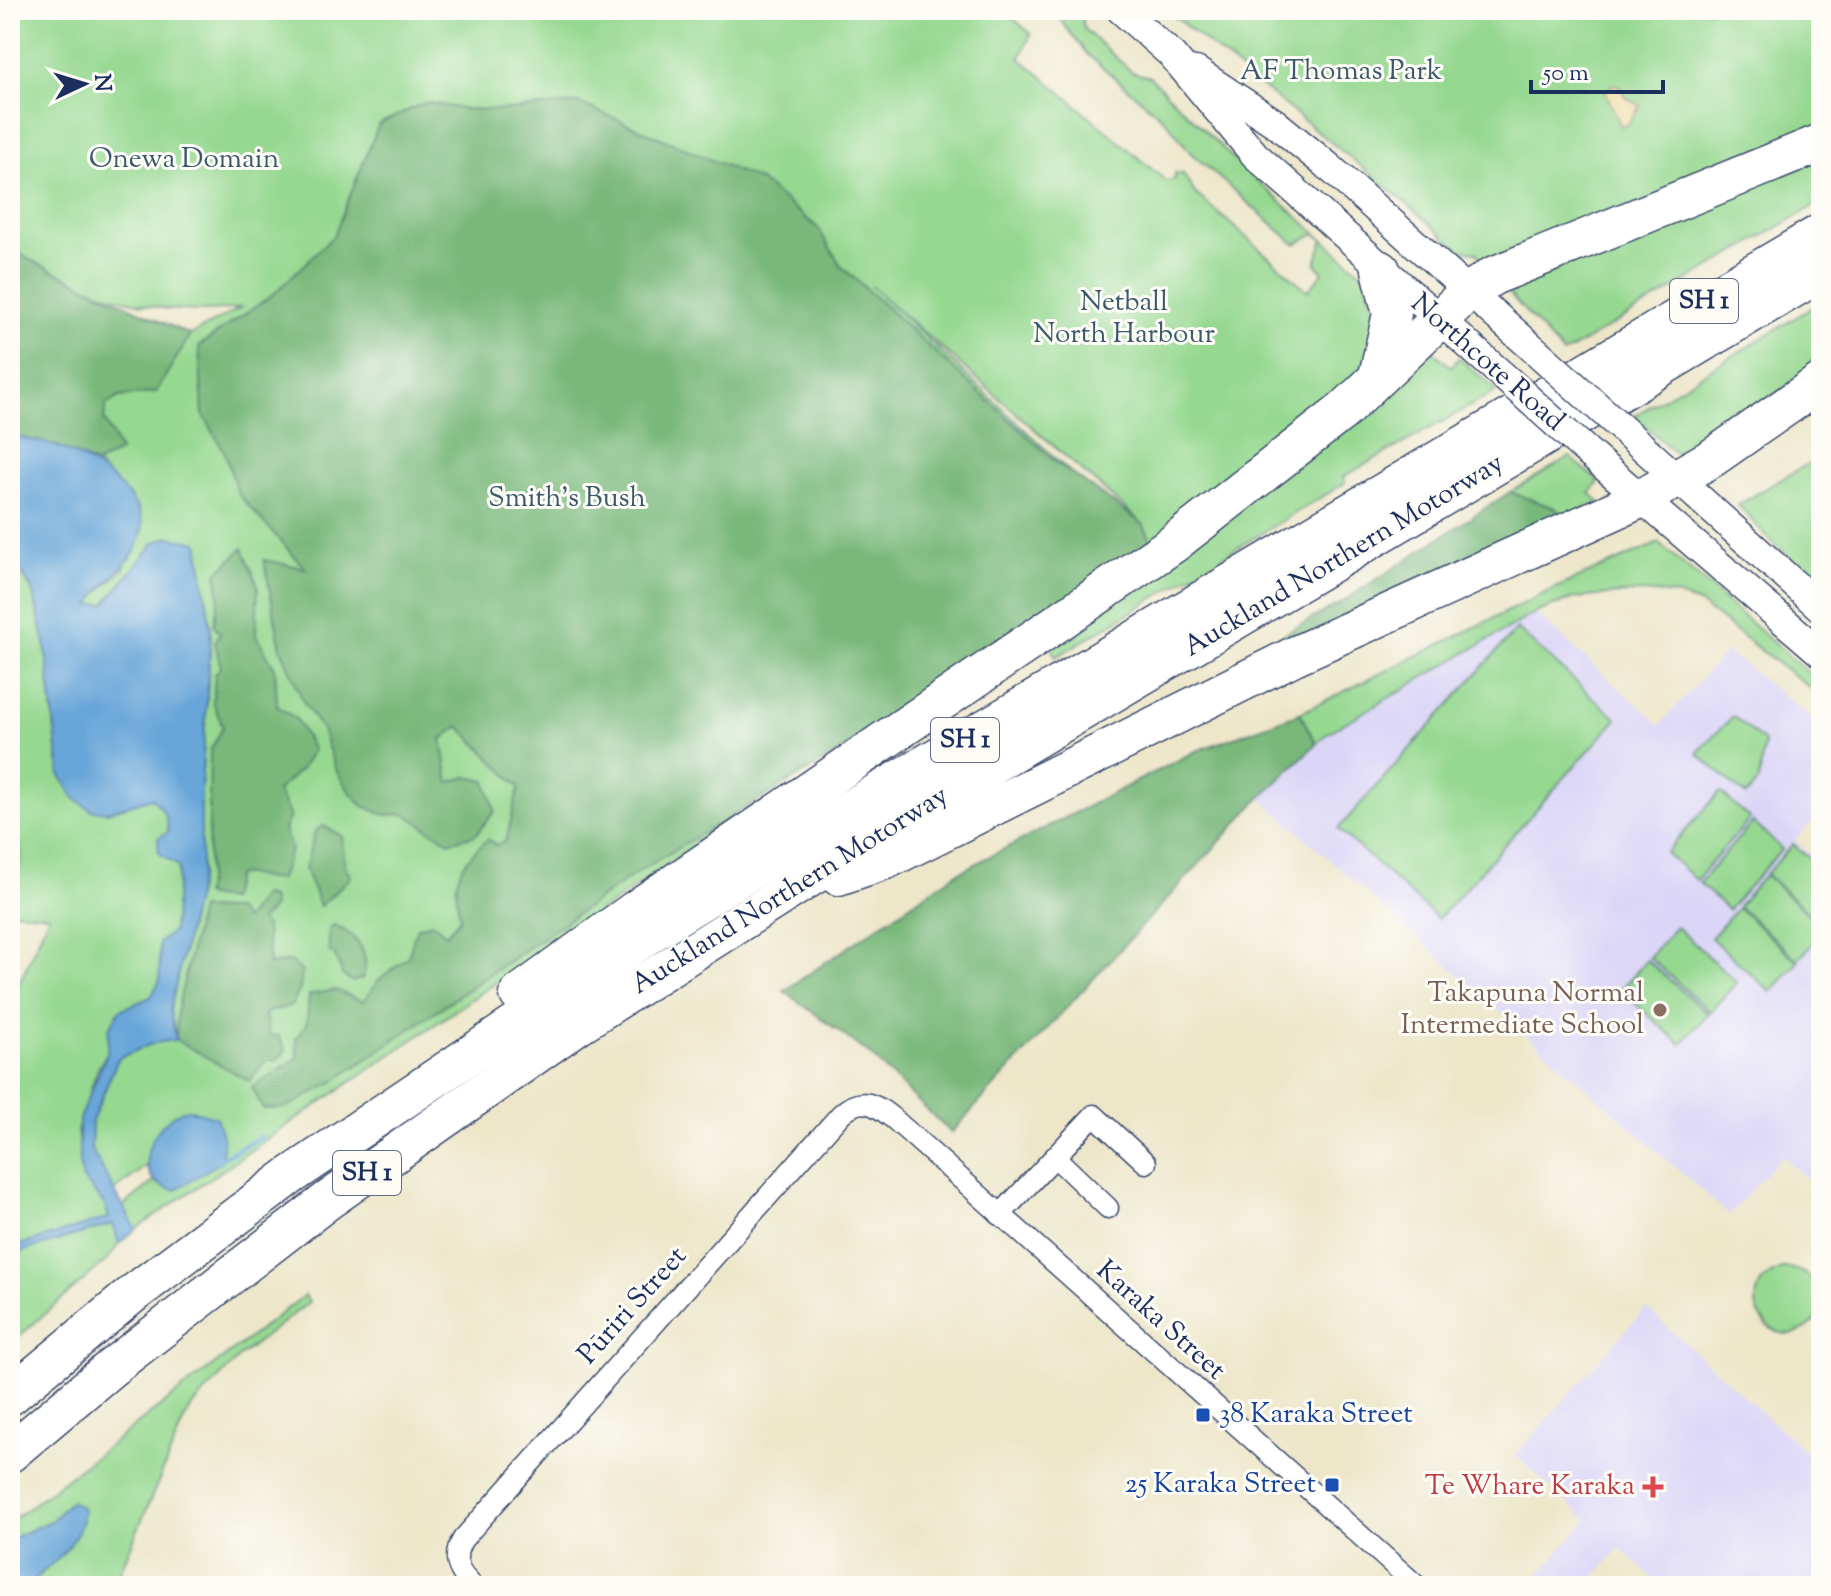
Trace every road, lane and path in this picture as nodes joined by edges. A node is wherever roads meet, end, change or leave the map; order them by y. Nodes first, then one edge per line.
1 (1121, 10) edge
2 (1172, 55) junction
3 (1821, 143) edge
4 (1821, 233) edge
5 (1381, 270) junction
6 (1821, 272) edge
7 (1468, 292) junction
8 (1439, 320) junction
9 (1378, 376) junction
10 (1821, 382) edge
11 (1666, 493) junction
12 (1821, 608) edge
13 (1821, 653) edge
14 (775, 897) junction
15 (429, 1084) junction
16 (864, 1101) joint
17 (1055, 1157) junction
18 (1146, 1163) dead end
19 (1108, 1208) dead end
20 (1000, 1215) junction
21 (10, 1396) edge
22 (10, 1453) edge
23 (473, 1586) edge
24 (1417, 1586) edge

1 - 2 main road, Northcote Road
2 - 5 main road, Northcote Road
2 - 7 main road, Northcote Road
3 - 7 highway
4 - 15 highway, Auckland Northern Motorway / SH 1
5 - 8 main road, Northcote Road
5 - 9 highway
6 - 14 highway, Auckland Northern Motorway / SH 1
7 - 8 highway
7 - 11 main road, Northcote Road, bridge
8 - 9 highway
8 - 11 main road, Northcote Road, bridge
9 - 15 highway
10 - 11 highway
11 - 12 main road, Northcote Road
11 - 13 main road, Northcote Road
11 - 14 highway
14 - 22 highway, Auckland Northern Motorway / SH 1
15 - 21 highway, Auckland Northern Motorway / SH 1
16 - 20 street, Karaka Street
16 - 23 street, Pūriri Street
17 - 18 street
17 - 19 street
17 - 20 street
20 - 24 street, Karaka Street

